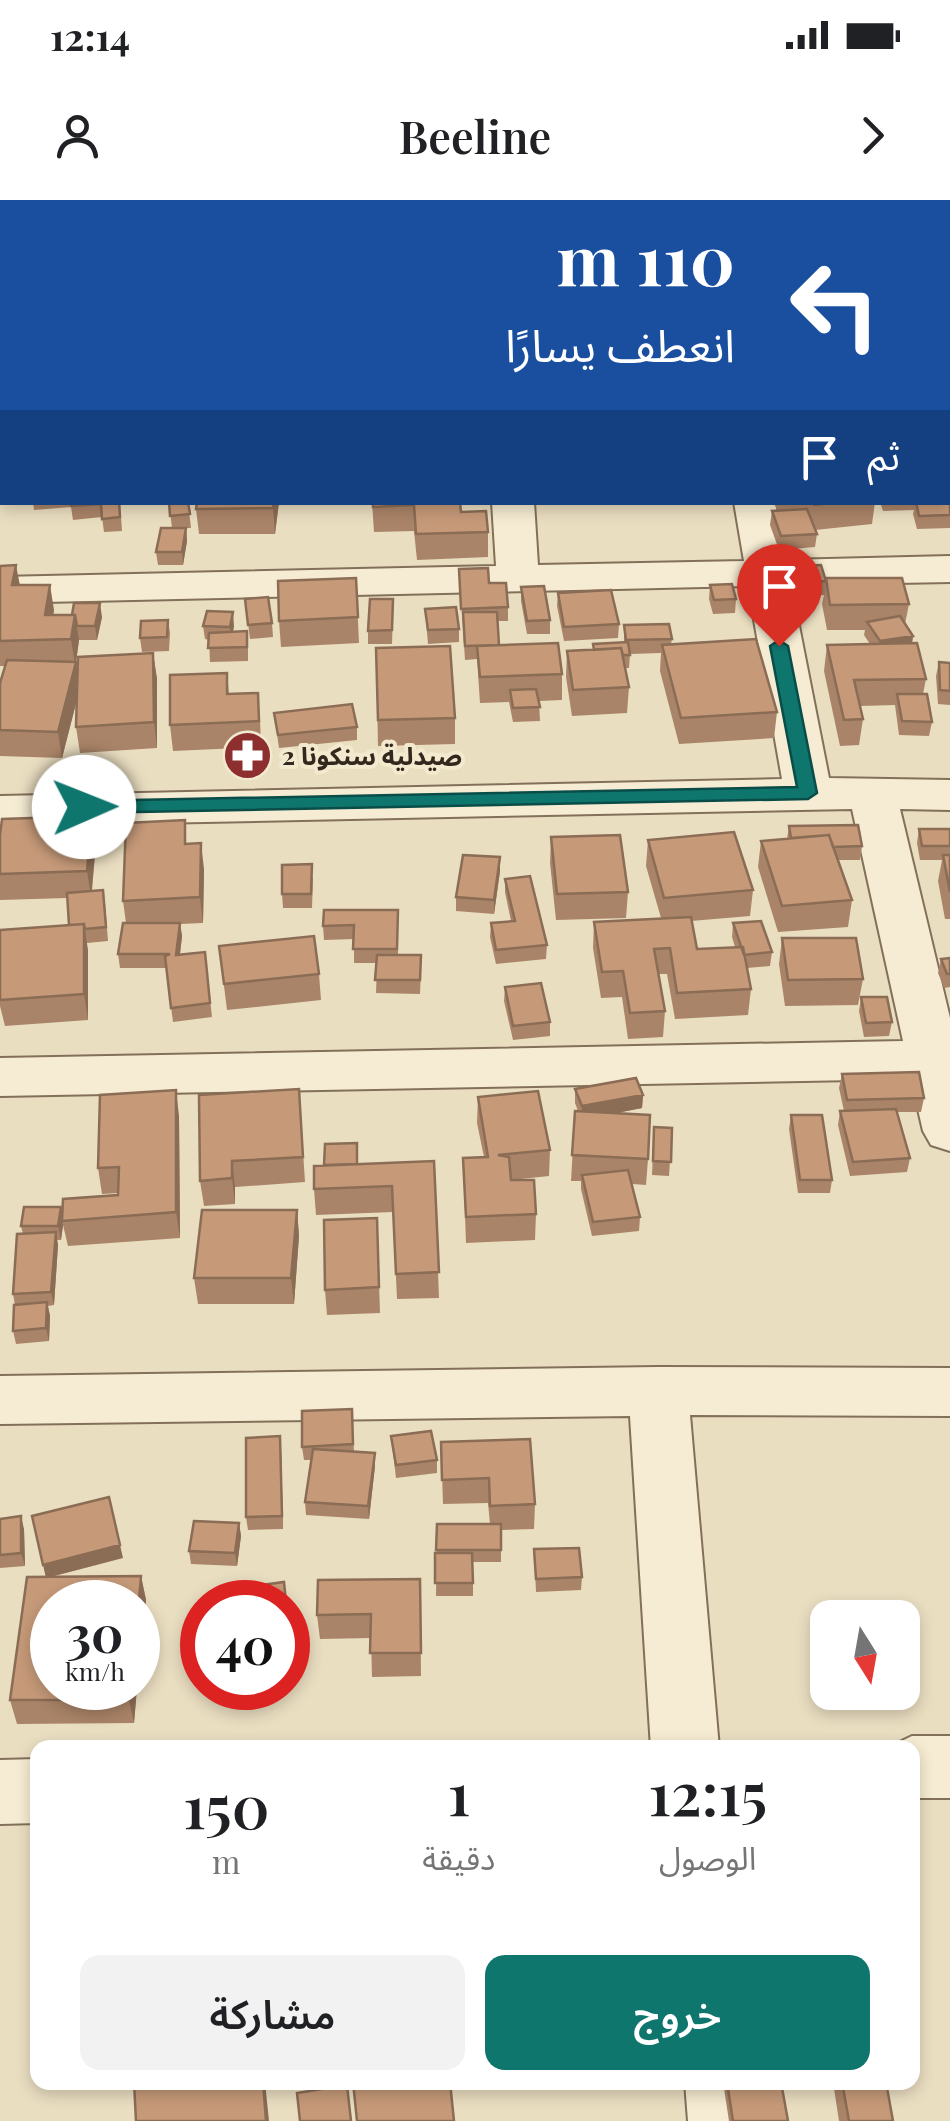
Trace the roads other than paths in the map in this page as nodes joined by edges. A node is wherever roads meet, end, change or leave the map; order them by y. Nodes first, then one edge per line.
1 (514, 505) edge
2 (754, 505) edge
3 (950, 569) edge
4 (764, 572) junction
5 (518, 578) junction
6 (0, 590) edge
7 (808, 793) junction
8 (950, 795) edge
9 (873, 796) junction
10 (0, 810) edge
11 (942, 1059) edge
12 (0, 1077) edge
13 (950, 1132) edge
14 (658, 1391) junction
15 (950, 1392) edge
16 (0, 1400) edge
17 (684, 1740) edge
18 (950, 1766) edge
19 (920, 1768) edge
20 (30, 1791) edge
21 (0, 1792) edge
22 (723, 2090) edge
23 (726, 2121) edge

1 - 5 street
2 - 4 street
3 - 4 street
4 - 5 street
4 - 7 street
5 - 6 street
7 - 9 street
7 - 10 street
8 - 9 street
9 - 11 street
11 - 12 street
11 - 13 street
14 - 15 street
14 - 16 street
14 - 17 street
18 - 19 street
20 - 21 street
22 - 23 street

